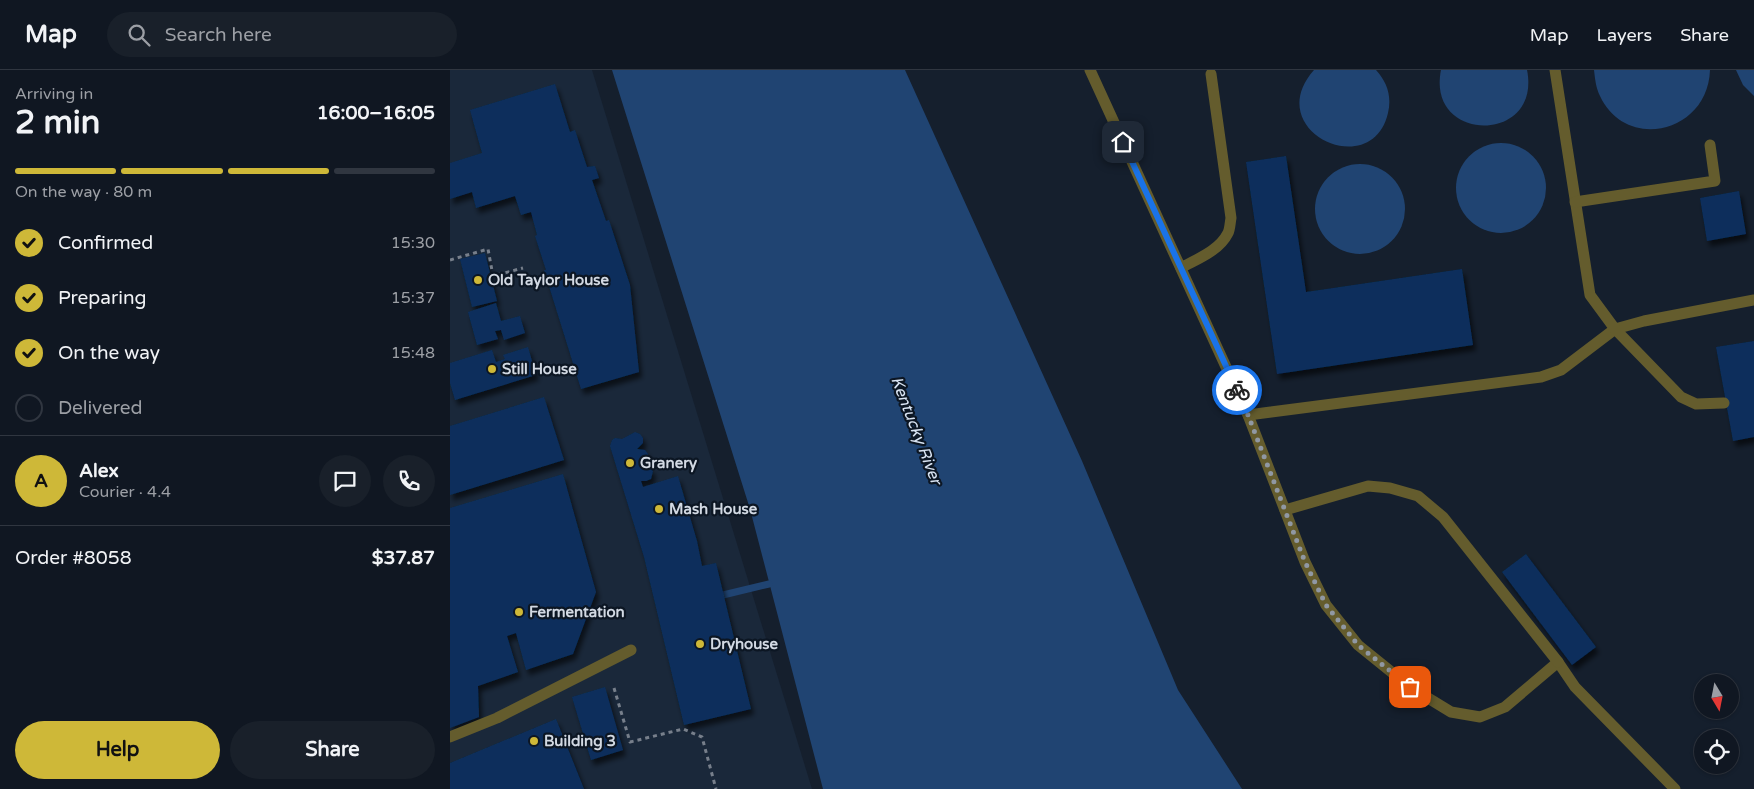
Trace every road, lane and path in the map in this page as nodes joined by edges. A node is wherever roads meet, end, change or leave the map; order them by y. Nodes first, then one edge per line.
1 (1090, 70) edge
2 (1555, 70) edge
3 (1211, 74) dead end
4 (1710, 145) dead end
5 (1575, 202) junction
6 (450, 260) edge
7 (523, 268) dead end
8 (1181, 268) junction
9 (1754, 300) edge
10 (1615, 329) junction
11 (1724, 403) dead end
12 (1248, 415) junction
13 (1285, 510) junction
14 (631, 650) dead end
15 (1558, 662) junction
16 (614, 688) dead end
17 (450, 737) edge
18 (716, 789) edge
19 (1675, 789) edge

1 - 8 lane
2 - 5 lane
3 - 8 lane
4 - 5 lane
5 - 10 lane
6 - 7 path
8 - 12 lane
9 - 10 lane
10 - 11 lane
10 - 12 lane
12 - 13 lane
13 - 15 lane
13 - 15 lane
14 - 17 lane
15 - 19 lane
16 - 18 path

